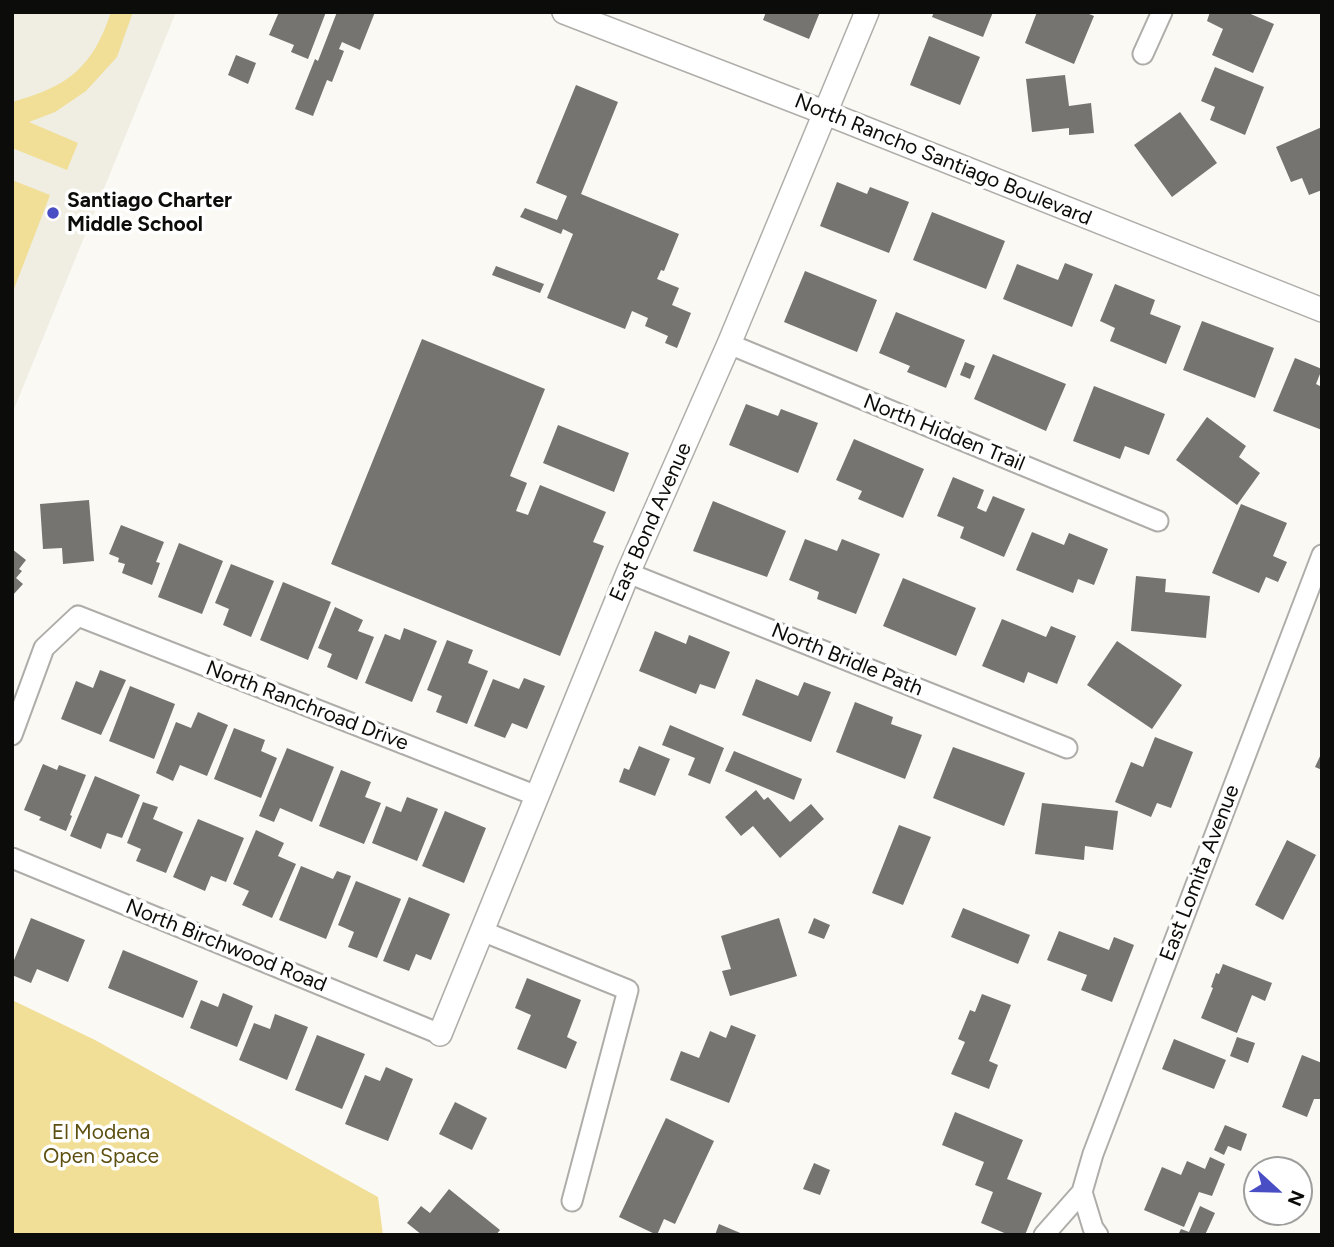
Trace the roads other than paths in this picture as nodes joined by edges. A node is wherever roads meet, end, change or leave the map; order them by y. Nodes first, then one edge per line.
1 (564, 12) edge
2 (867, 12) edge
3 (1163, 12) edge
4 (1143, 54) dead end
5 (825, 113) junction
6 (1322, 310) edge
7 (729, 344) junction
8 (1158, 522) dead end
9 (1322, 555) edge
10 (628, 573) junction
11 (12, 735) edge
12 (1067, 748) dead end
13 (537, 796) junction
14 (12, 859) edge
15 (482, 931) junction
16 (440, 1034) joint
17 (1082, 1192) junction
18 (572, 1201) dead end
19 (1044, 1235) edge
20 (1098, 1235) edge

1 - 5 street, North Rancho Santiago Boulevard
2 - 5 street, East Bond Avenue
3 - 4 street
5 - 6 street, North Rancho Santiago Boulevard
5 - 7 street, East Bond Avenue
7 - 8 street, North Hidden Trail
7 - 10 street, East Bond Avenue
9 - 17 street, East Lomita Avenue
10 - 12 street, North Bridle Path
10 - 13 street, East Bond Avenue
11 - 13 street, North Ranchroad Drive
13 - 15 street, East Bond Avenue
14 - 16 street, North Birchwood Road
15 - 16 street, East Bond Avenue
15 - 18 street
17 - 19 street
17 - 20 street

